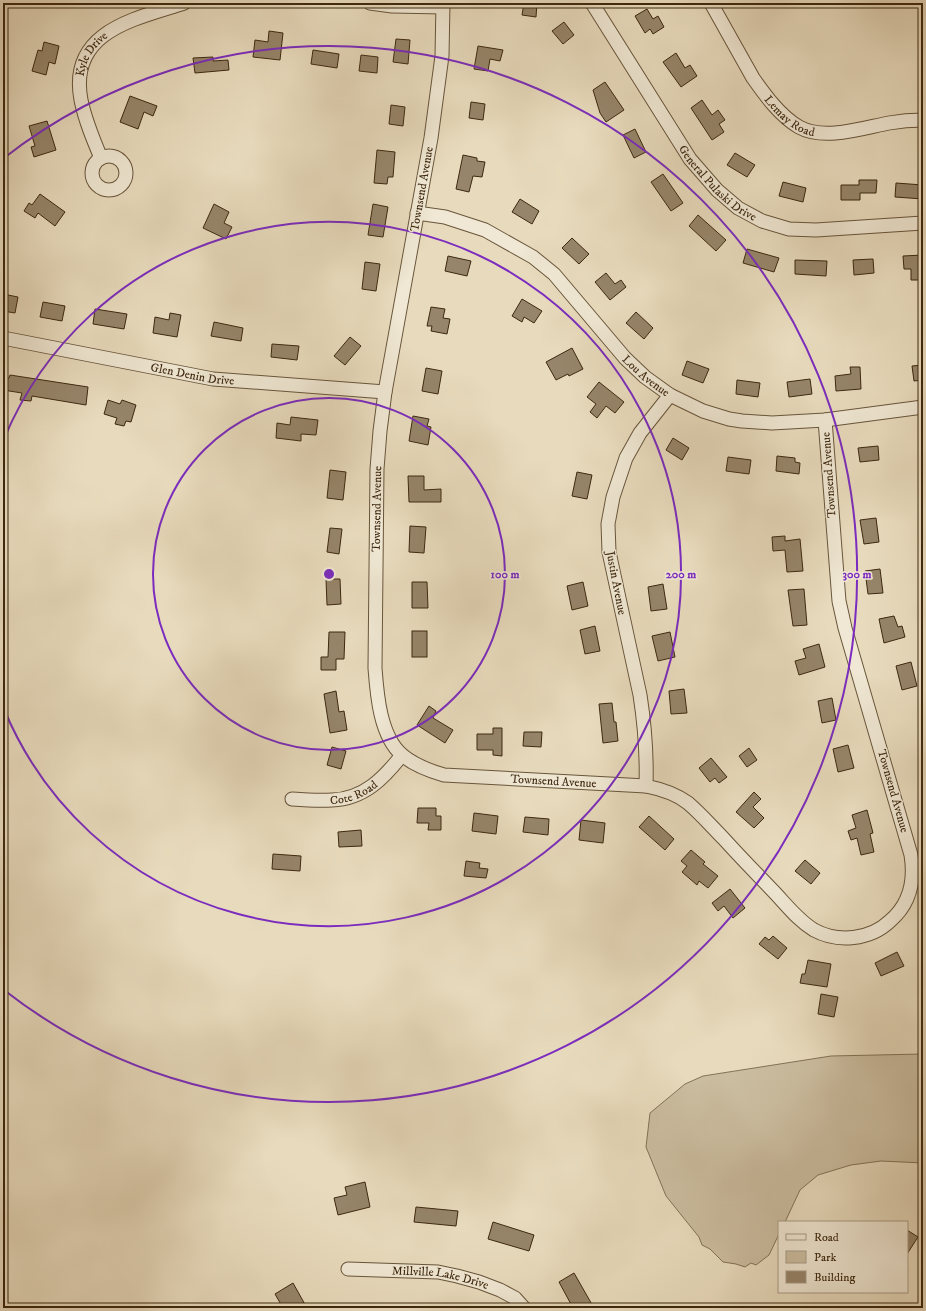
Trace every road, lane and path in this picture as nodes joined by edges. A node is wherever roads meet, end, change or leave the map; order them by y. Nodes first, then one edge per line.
1 (184, 3) edge
2 (370, 3) edge
3 (592, 3) edge
4 (711, 3) edge
5 (443, 5) edge
6 (923, 120) edge
7 (101, 158) dead end
8 (417, 213) junction
9 (923, 223) edge
10 (3, 338) edge
11 (385, 392) junction
12 (670, 395) junction
13 (923, 407) edge
14 (825, 420) junction
15 (402, 755) junction
16 (646, 786) junction
17 (292, 799) dead end
18 (348, 1268) dead end
19 (524, 1308) edge

1 - 7 street, Kyle Drive
2 - 5 street
3 - 9 street, General Pulaski Drive
4 - 6 street, Lemay Road
5 - 8 street, Townsend Avenue
8 - 11 street, Townsend Avenue
8 - 12 street, Lou Avenue
10 - 11 street, Glen Denin Drive
11 - 15 street, Townsend Avenue
12 - 14 street, Lou Avenue
12 - 16 street, Justin Avenue
13 - 14 street, Lou Avenue
14 - 16 street, Townsend Avenue
15 - 16 street, Townsend Avenue
15 - 17 street, Cote Road
18 - 19 street, Millville Lake Drive

